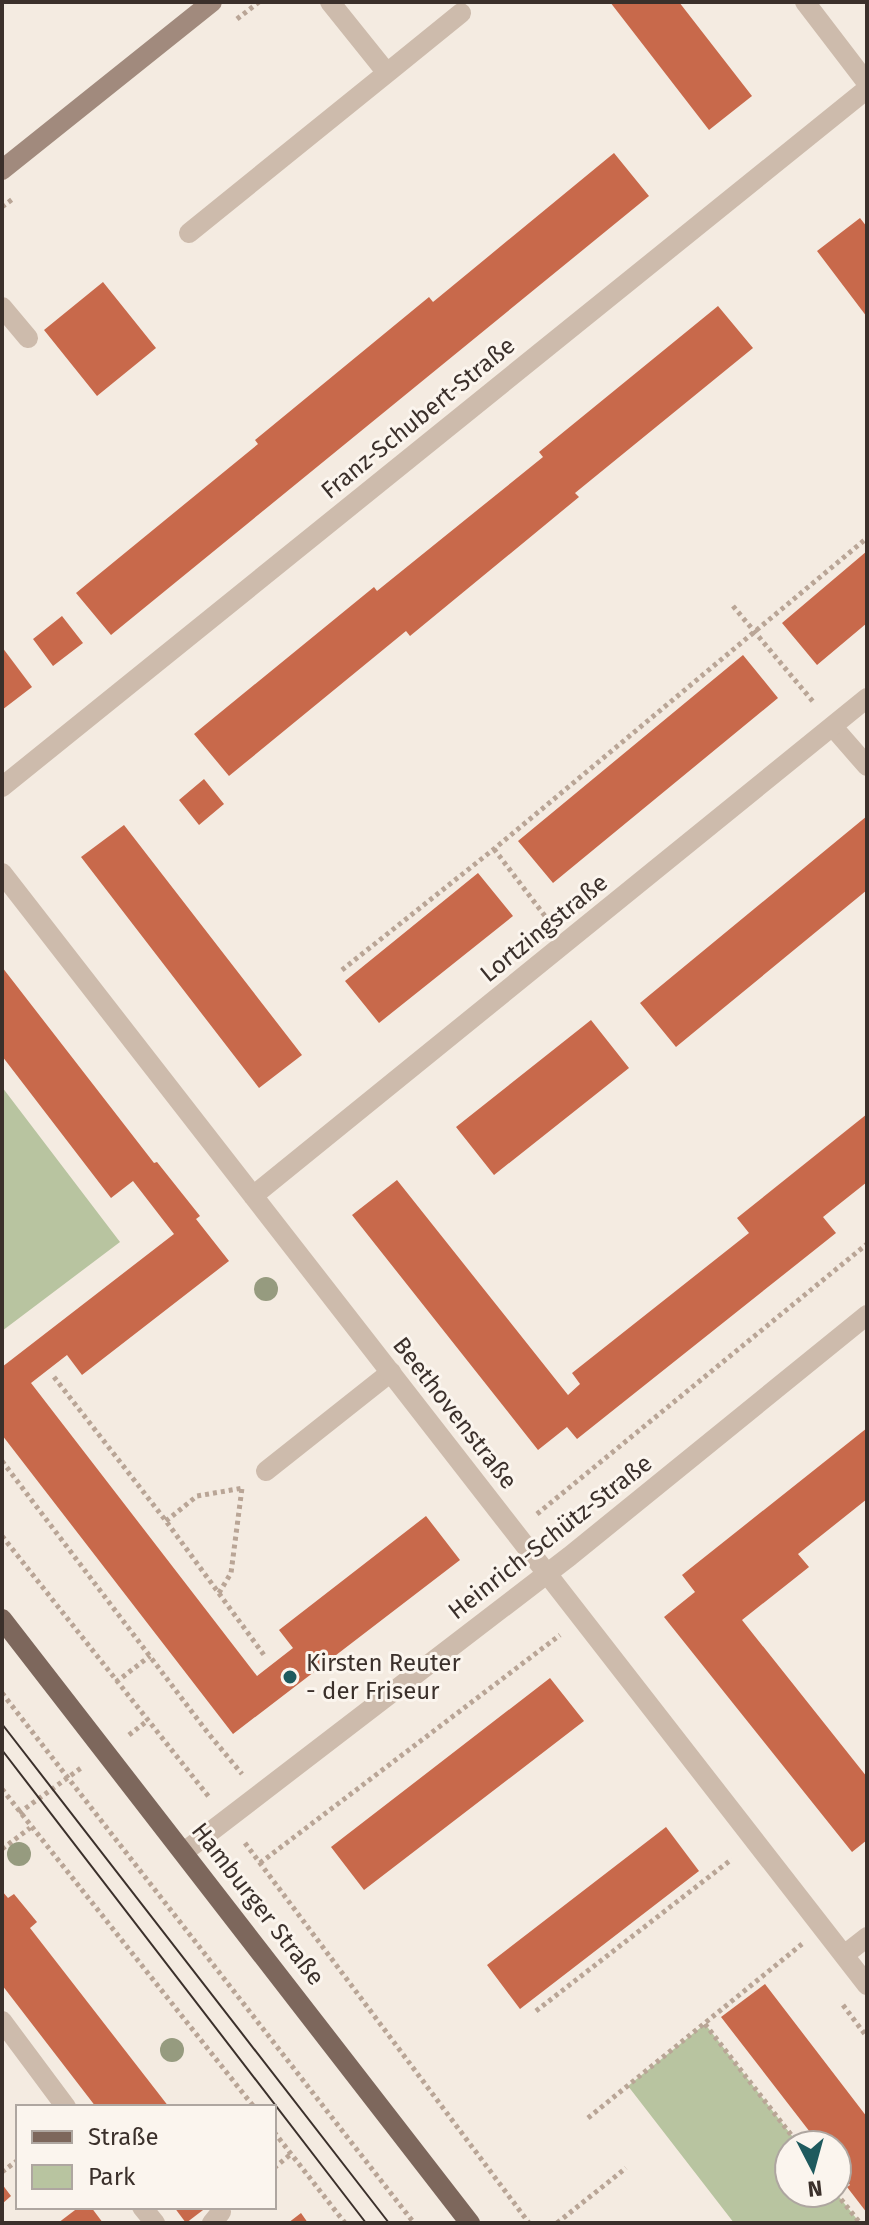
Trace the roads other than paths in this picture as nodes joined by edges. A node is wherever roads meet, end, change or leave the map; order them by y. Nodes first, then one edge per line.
1 (212, 2) edge
2 (330, 2) edge
3 (805, 2) edge
4 (461, 13) dead end
5 (387, 73) junction
6 (867, 83) edge
7 (867, 89) edge
8 (2, 170) edge
9 (189, 233) dead end
10 (2, 307) edge
11 (28, 338) dead end
12 (867, 698) edge
13 (833, 727) junction
14 (867, 766) edge
15 (2, 787) edge
16 (2, 873) edge
17 (253, 1196) junction
18 (867, 1315) edge
19 (391, 1372) junction
20 (266, 1471) road end
21 (547, 1574) junction
22 (2, 1619) edge
23 (184, 1852) junction
24 (867, 1937) edge
25 (844, 1955) junction
26 (867, 1985) edge
27 (2, 2021) edge
28 (65, 2105) edge
29 (470, 2223) edge

1 - 8 street
2 - 5 street
3 - 6 street
4 - 5 street
5 - 9 street
7 - 15 street, Franz-Schubert-Straße
10 - 11 street
12 - 13 street, Lortzingstraße
13 - 14 street
13 - 17 street, Lortzingstraße
16 - 17 street, Beethovenstraße
17 - 19 street, Beethovenstraße
18 - 21 street, Heinrich-Schütz-Straße
19 - 20 street
19 - 21 street, Beethovenstraße
21 - 23 street, Heinrich-Schütz-Straße
21 - 25 street, Beethovenstraße
22 - 23 main road, Hamburger Straße
23 - 29 main road, Hamburger Straße
24 - 25 street
25 - 26 street, Beethovenstraße
27 - 28 street

